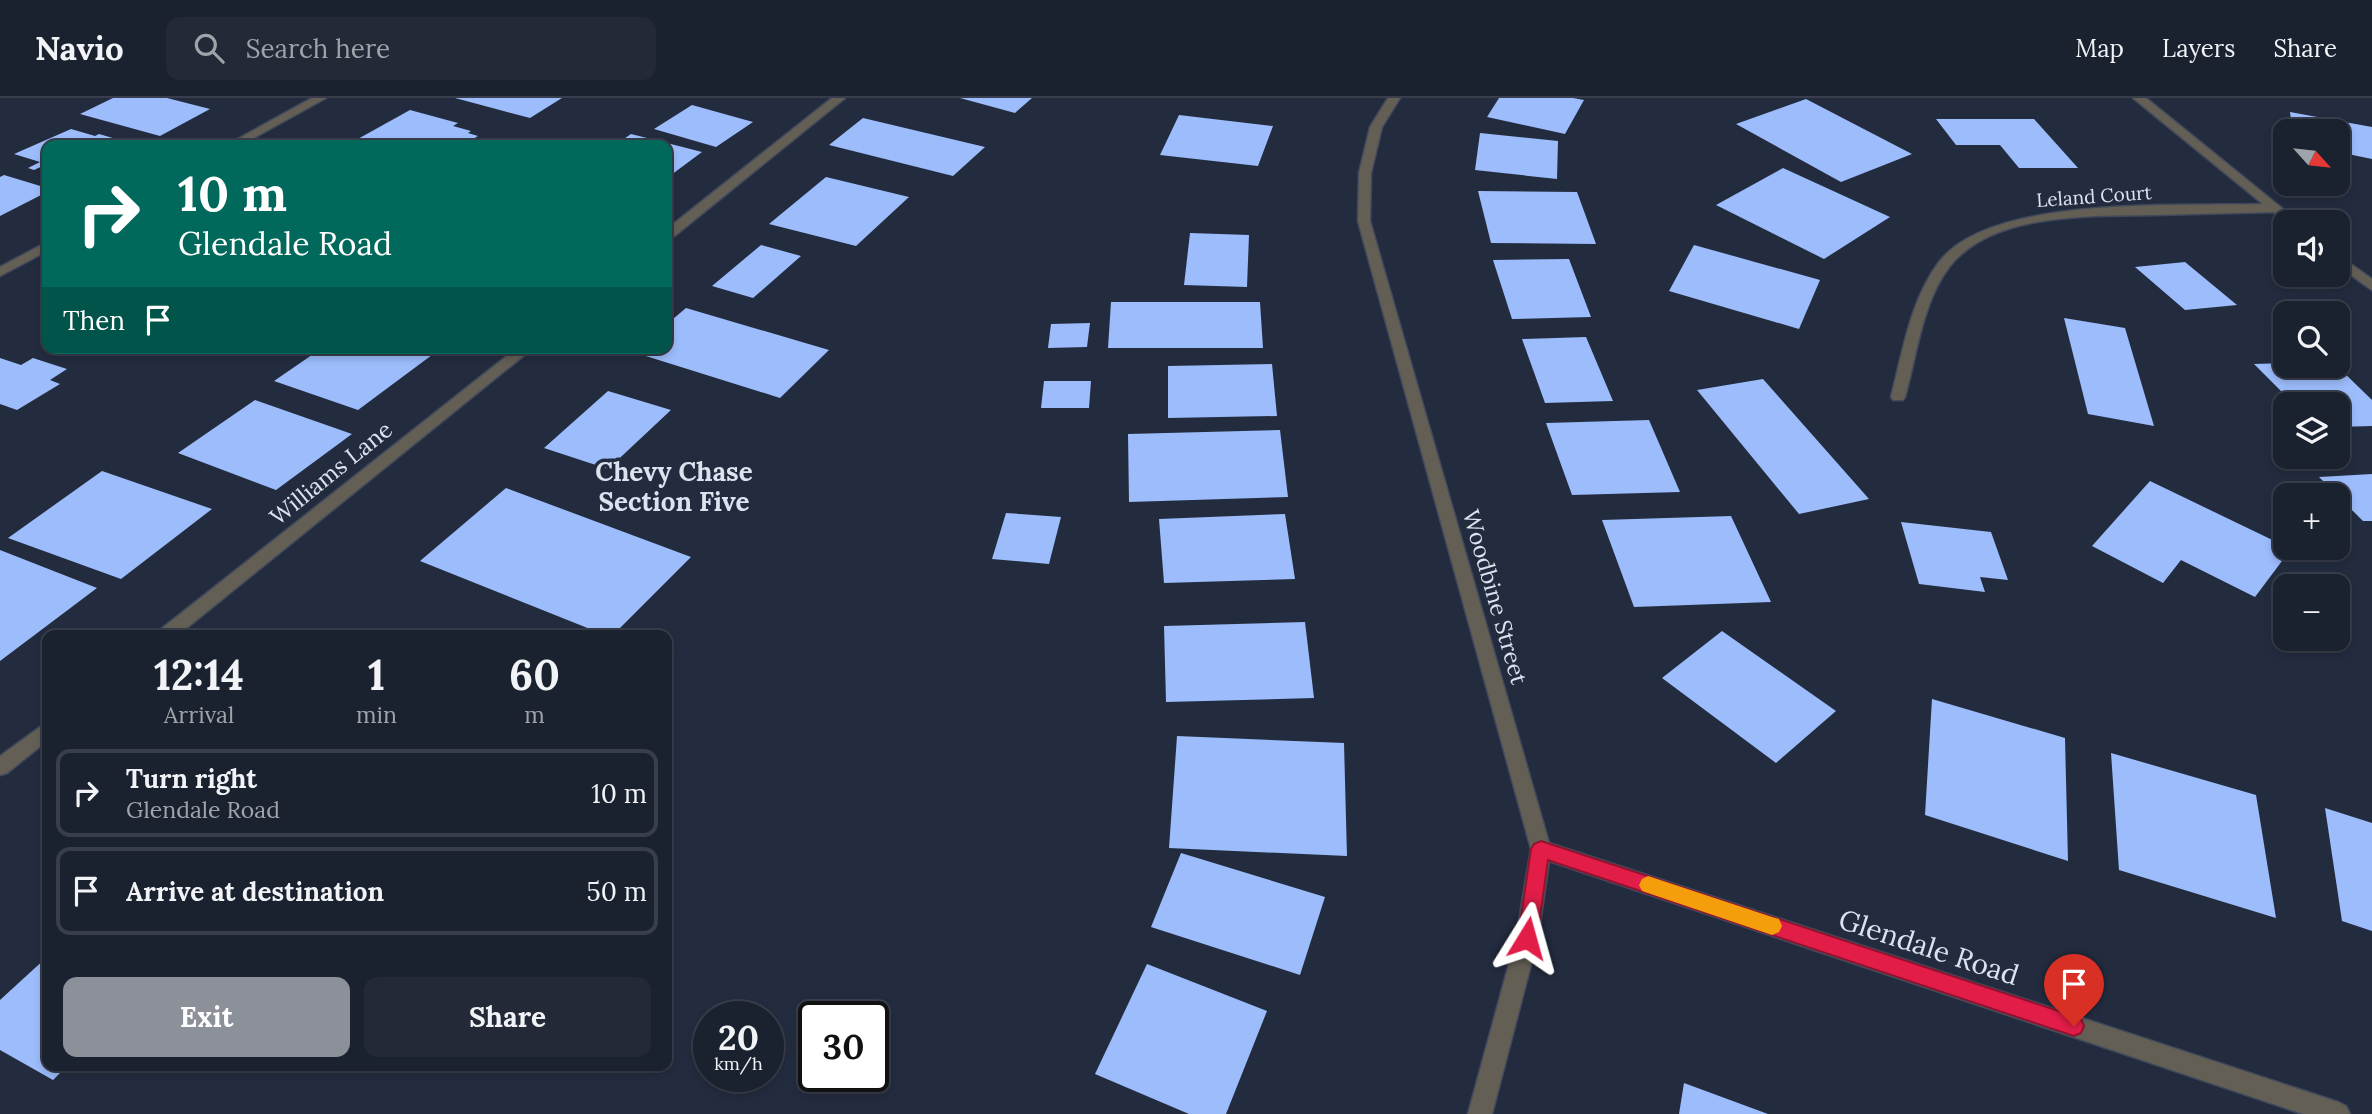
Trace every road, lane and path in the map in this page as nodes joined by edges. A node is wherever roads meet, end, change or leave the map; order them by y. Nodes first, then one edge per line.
1 (320, 98) edge
2 (839, 98) edge
3 (1394, 98) edge
4 (2139, 98) edge
5 (242, 140) edge
6 (2275, 208) junction
7 (2278, 210) edge
8 (672, 232) edge
9 (42, 249) edge
10 (2350, 269) edge
11 (0, 272) edge
12 (2372, 286) edge
13 (518, 354) edge
14 (1898, 397) dead end
15 (172, 630) edge
16 (42, 734) edge
17 (0, 767) edge
18 (1541, 849) junction
19 (1480, 1114) edge
20 (2338, 1114) edge

1 - 5 street
2 - 8 street
3 - 18 street, Woodbine Street
4 - 6 street
6 - 7 street
6 - 14 street, Leland Court
9 - 11 street
10 - 12 street
13 - 15 street, Williams Lane
16 - 17 street
18 - 19 street, Woodbine Street
18 - 20 street, Glendale Road

